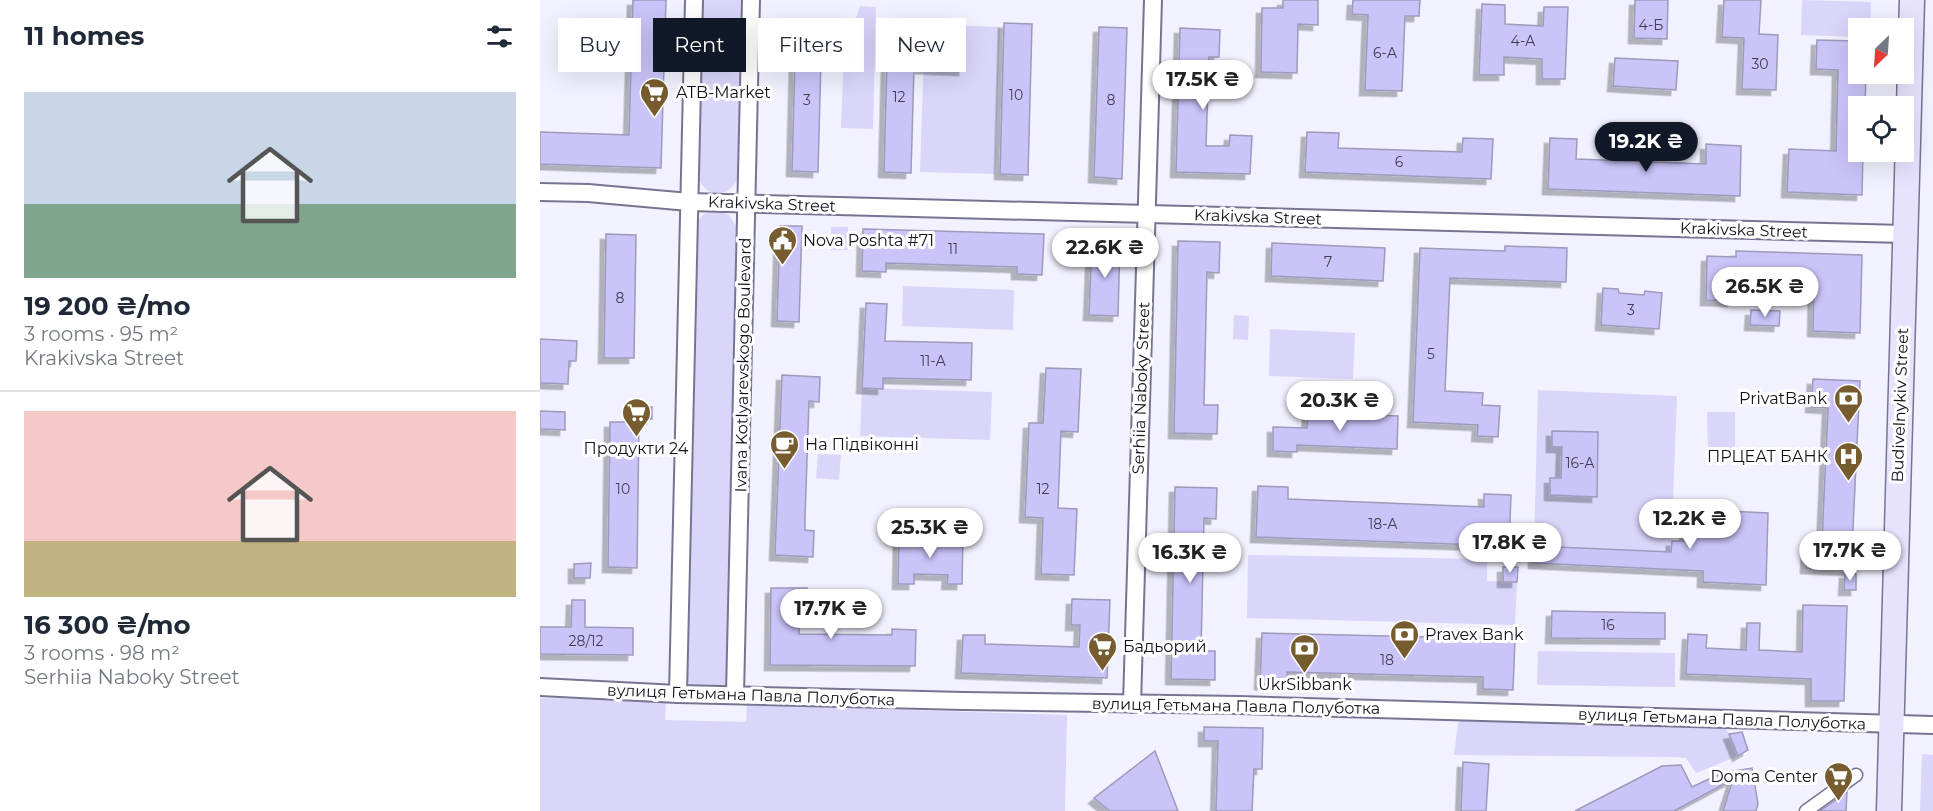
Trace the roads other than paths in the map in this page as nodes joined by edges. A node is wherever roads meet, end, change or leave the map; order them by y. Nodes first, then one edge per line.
1 (694, 0) edge
2 (751, 0) edge
3 (1153, 0) edge
4 (1912, 0) edge
5 (540, 192) edge
6 (689, 202) junction
7 (746, 203) junction
8 (1146, 214) junction
9 (1904, 234) junction
10 (540, 687) edge
11 (678, 694) junction
12 (735, 694) junction
13 (1131, 704) junction
14 (1890, 724) junction
15 (1933, 725) edge
16 (1856, 775) dead end
17 (1806, 811) edge
18 (1889, 811) edge

1 - 6 street
2 - 7 street, Ivana Kotlyarevskogo Boulevard
3 - 8 street, Serhiia Naboky Street
4 - 9 main road, Budivelnykiv Street
5 - 6 street, Krakivska Street
6 - 7 street, Krakivska Street
6 - 11 street
7 - 8 street, Krakivska Street
7 - 12 street, Ivana Kotlyarevskogo Boulevard
8 - 9 street, Krakivska Street
8 - 13 street, Serhiia Naboky Street
9 - 14 main road, Budivelnykiv Street
10 - 11 street, вулиця Гетьмана Павла Полуботка
11 - 12 street, вулиця Гетьмана Павла Полуботка
12 - 13 street, вулиця Гетьмана Павла Полуботка
13 - 14 street, вулиця Гетьмана Павла Полуботка
14 - 15 street, вулиця Гетьмана Павла Полуботка
14 - 18 main road, Budivelnykiv Street
16 - 17 street

